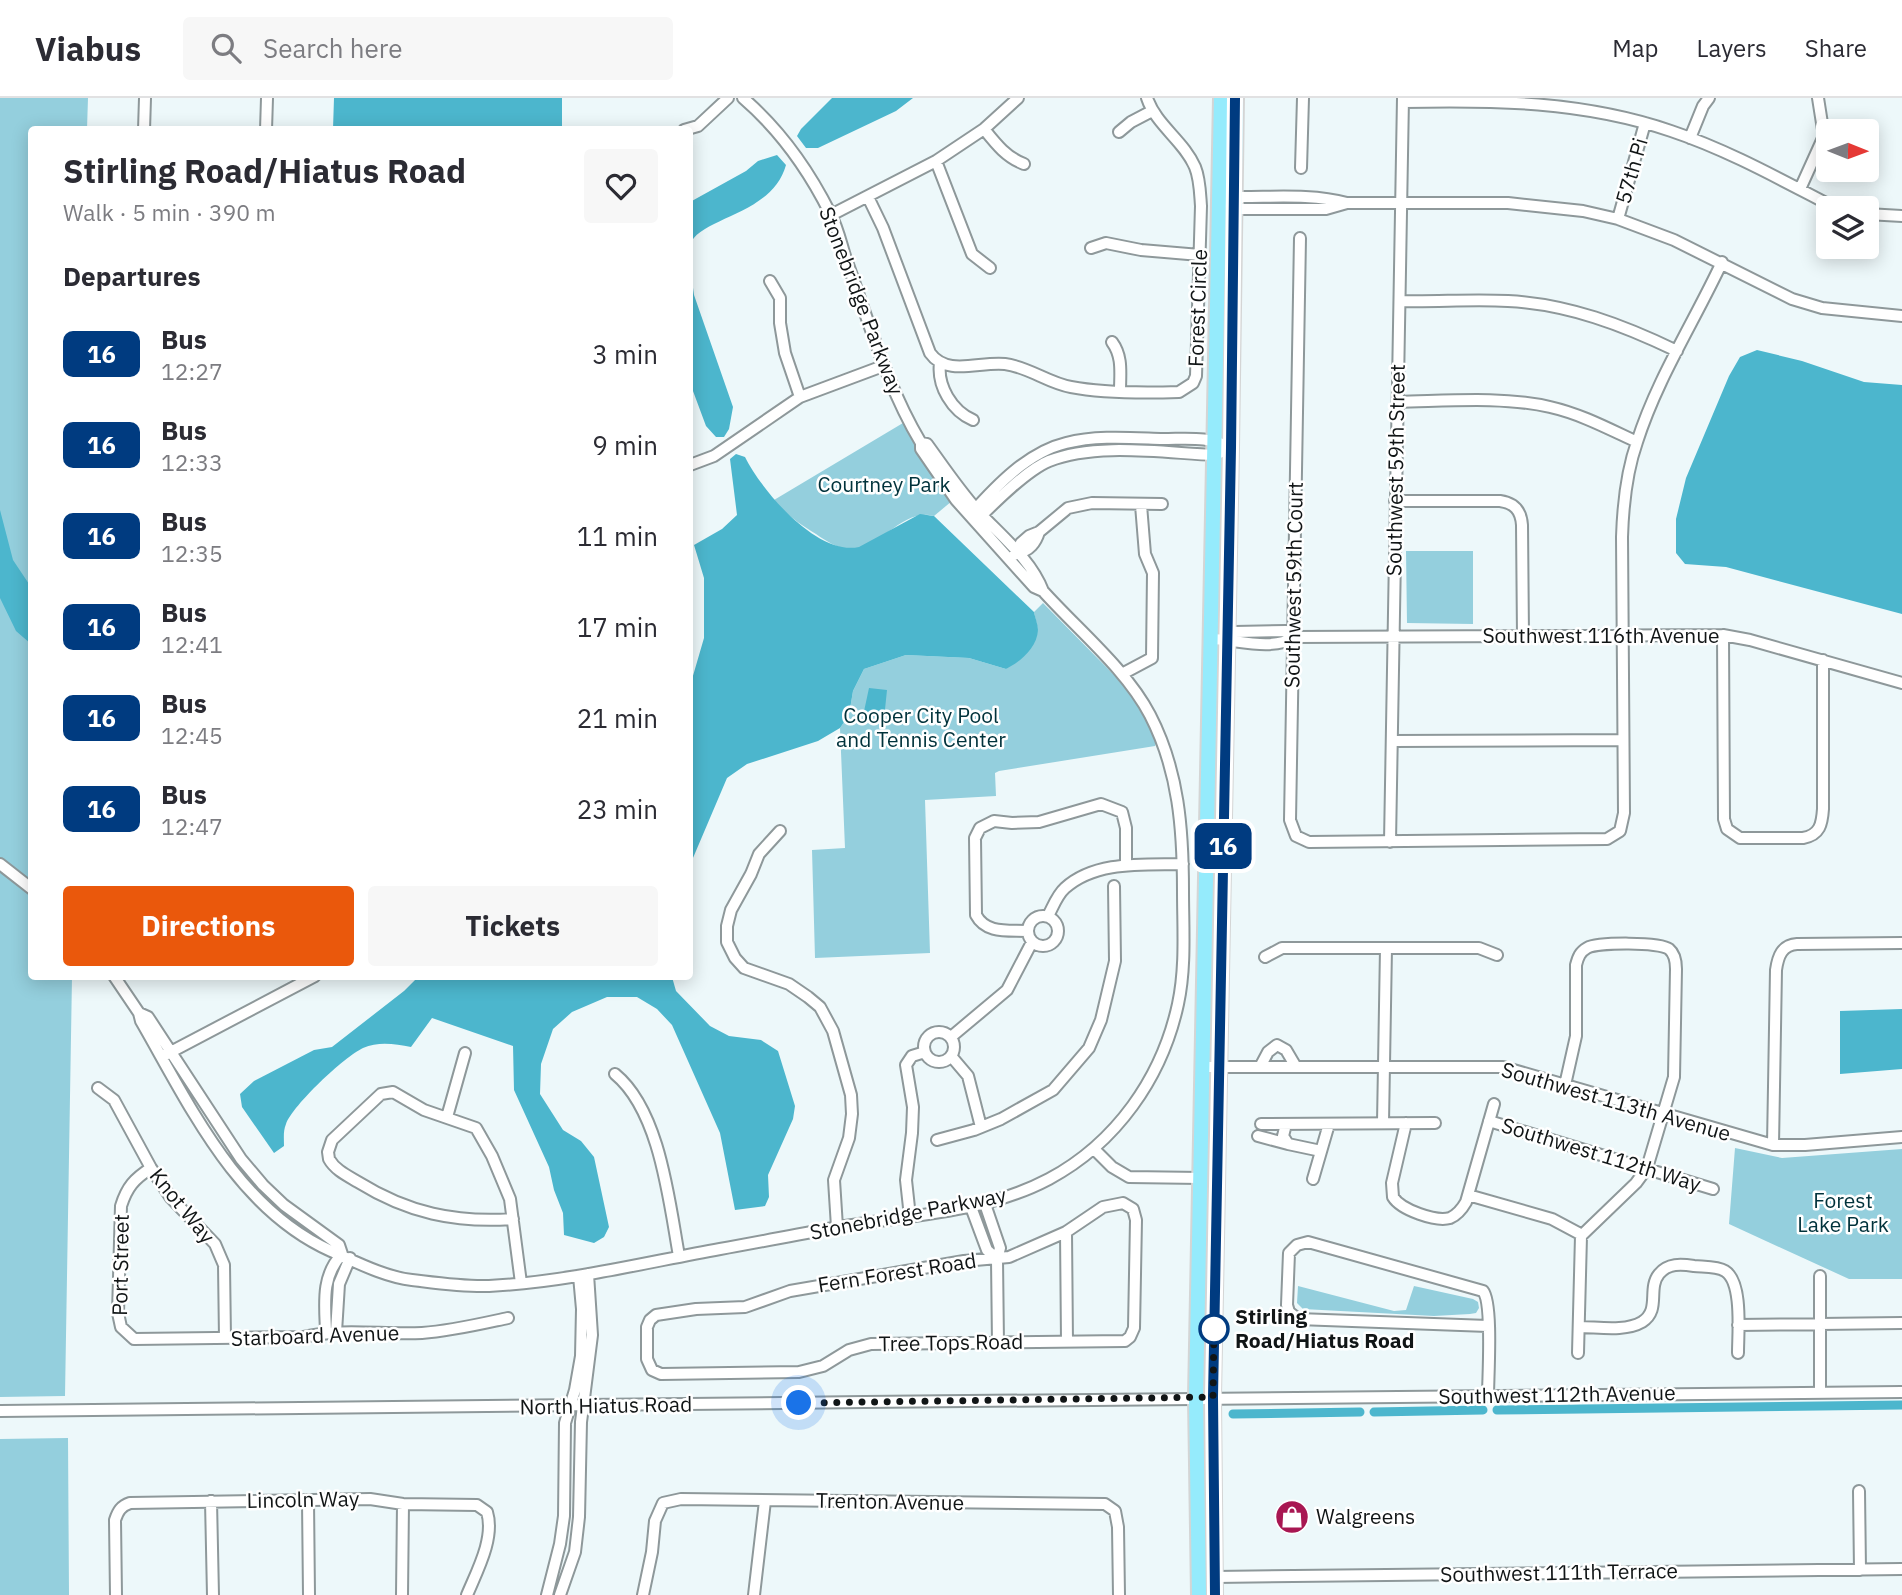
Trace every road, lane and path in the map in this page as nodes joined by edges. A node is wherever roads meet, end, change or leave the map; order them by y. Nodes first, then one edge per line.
1 (145, 98) edge
2 (267, 98) edge
3 (728, 98) edge
4 (743, 98) edge
5 (1018, 98) edge
6 (1147, 98) edge
7 (1221, 98) edge
8 (1236, 98) edge
9 (1303, 98) edge
10 (1709, 98) edge
11 (1818, 98) edge
12 (1403, 100) edge
13 (1152, 111) junction
14 (1645, 123) junction
15 (144, 126) edge
16 (266, 126) edge
17 (693, 127) edge
18 (984, 129) junction
19 (1119, 132) dead end
20 (1690, 138) junction
21 (936, 161) junction
22 (1024, 164) dead end
23 (1301, 168) dead end
24 (1800, 190) junction
25 (868, 197) junction
26 (1816, 197) edge
27 (1401, 202) junction
28 (1226, 203) junction
29 (831, 215) junction
30 (1879, 215) edge
31 (1902, 216) edge
32 (1618, 219) junction
33 (1300, 237) dead end
34 (1091, 248) dead end
35 (1199, 255) junction
36 (1722, 262) junction
37 (990, 268) dead end
38 (770, 281) dead end
39 (1400, 302) junction
40 (1902, 316) edge
41 (1112, 342) dead end
42 (1677, 351) junction
43 (940, 363) junction
44 (883, 366) junction
45 (1120, 391) junction
46 (800, 397) junction
47 (1398, 402) junction
48 (974, 420) dead end
49 (1637, 442) junction
50 (1215, 447) junction
51 (1231, 448) junction
52 (693, 464) edge
53 (1395, 501) junction
54 (1162, 504) dead end
55 (1141, 505) junction
56 (975, 515) junction
57 (1013, 556) junction
58 (1723, 635) junction
59 (1523, 636) junction
60 (1622, 636) junction
61 (1293, 637) junction
62 (1393, 638) junction
63 (1219, 639) junction
64 (1823, 660) junction
65 (1122, 674) junction
66 (1902, 683) edge
67 (1623, 740) junction
68 (1392, 741) junction
69 (780, 831) dead end
70 (1390, 842) junction
71 (1183, 864) junction
72 (1126, 865) junction
73 (2, 866) edge
74 (28, 886) edge
75 (1114, 886) dead end
76 (1048, 916) junction
77 (1030, 937) junction
78 (1902, 943) edge
79 (1385, 948) junction
80 (1497, 955) dead end
81 (1265, 957) dead end
82 (117, 980) edge
83 (307, 980) edge
84 (951, 1037) junction
85 (925, 1052) junction
86 (465, 1054) dead end
87 (166, 1055) junction
88 (951, 1056) junction
89 (1383, 1066) junction
90 (1203, 1067) junction
91 (1219, 1067) junction
92 (1260, 1067) junction
93 (1296, 1067) junction
94 (614, 1074) dead end
95 (1565, 1085) junction
96 (98, 1088) dead end
97 (1494, 1104) dead end
98 (1664, 1114) junction
99 (447, 1117) junction
100 (1489, 1121) junction
101 (1383, 1123) junction
102 (1406, 1123) junction
103 (1435, 1123) dead end
104 (1286, 1124) junction
105 (1329, 1124) junction
106 (981, 1127) junction
107 (1902, 1137) edge
108 (937, 1140) dead end
109 (1288, 1144) junction
110 (1773, 1145) junction
111 (1094, 1149) junction
112 (1321, 1151) junction
113 (151, 1168) junction
114 (1647, 1168) junction
115 (1201, 1178) junction
116 (1313, 1179) dead end
117 (1713, 1189) dead end
118 (1468, 1195) junction
119 (985, 1204) junction
120 (971, 1206) junction
121 (910, 1217) junction
122 (513, 1219) junction
123 (837, 1227) junction
124 (1066, 1232) junction
125 (1581, 1236) junction
126 (346, 1256) junction
127 (679, 1256) junction
128 (997, 1259) junction
129 (583, 1275) junction
130 (1820, 1276) dead end
131 (521, 1283) junction
132 (509, 1318) dead end
133 (1902, 1323) edge
134 (1738, 1325) junction
135 (1820, 1325) junction
136 (1488, 1326) junction
137 (1579, 1326) junction
138 (123, 1331) joint
139 (331, 1332) junction
140 (1130, 1337) joint
141 (225, 1338) junction
142 (1068, 1342) junction
143 (998, 1343) junction
144 (1578, 1353) dead end
145 (1738, 1353) dead end
146 (652, 1370) joint
147 (1902, 1392) edge
148 (1820, 1393) junction
149 (1488, 1396) junction
150 (1213, 1397) junction
151 (1196, 1398) junction
152 (570, 1406) junction
153 (583, 1406) junction
154 (0, 1411) edge
155 (1859, 1491) dead end
156 (211, 1501) junction
157 (308, 1501) junction
158 (765, 1501) junction
159 (403, 1504) junction
160 (564, 1516) junction
161 (579, 1517) junction
162 (1902, 1569) edge
163 (1860, 1570) junction
164 (1215, 1577) junction
165 (116, 1595) edge
166 (213, 1595) edge
167 (309, 1595) edge
168 (402, 1595) edge
169 (467, 1595) edge
170 (547, 1595) edge
171 (560, 1595) edge
172 (643, 1595) edge
173 (755, 1595) edge
174 (1119, 1595) edge
175 (1199, 1595) edge
176 (1215, 1595) edge

1 - 15 street
2 - 16 street
3 - 17 street
4 - 29 street, Stonebridge Parkway
5 - 18 street
6 - 13 street, Forest Circle
7 - 28 main road
8 - 28 main road
9 - 23 street
10 - 20 street
11 - 24 street
12 - 14 street
12 - 27 street, Southwest 59th Street
13 - 19 street
13 - 35 street, Forest Circle
14 - 20 street
14 - 32 street, 57th Pi
18 - 21 street
18 - 22 street
20 - 24 street
21 - 25 street
21 - 37 street
24 - 26 street
25 - 29 street
25 - 43 street
27 - 28 street
27 - 32 street
27 - 39 street, Southwest 59th Street
28 - 50 main road
28 - 51 main road
29 - 44 street, Stonebridge Parkway
30 - 31 street
32 - 36 street
33 - 61 street, Southwest 59th Court
34 - 35 street
35 - 45 street, Forest Circle
36 - 40 street
36 - 42 street
38 - 46 street
39 - 42 street
39 - 47 street, Southwest 59th Street
41 - 45 street
42 - 49 street
43 - 45 street, Forest Circle
43 - 48 street
44 - 46 street
44 - 56 street, Stonebridge Parkway
46 - 52 street
47 - 49 street
47 - 53 street, Southwest 59th Street
49 - 60 street
50 - 51 street
50 - 56 street
50 - 63 main road
51 - 63 main road
53 - 59 street
53 - 62 street, Southwest 59th Street
54 - 55 street
55 - 57 street
55 - 65 street
56 - 57 street, Stonebridge Parkway
57 - 65 street, Stonebridge Parkway
58 - 60 street, Southwest 116th Avenue
58 - 64 street, Southwest 116th Avenue
58 - 64 street
59 - 60 street, Southwest 116th Avenue
59 - 62 street, Southwest 116th Avenue
60 - 67 street
61 - 62 street, Southwest 116th Avenue
61 - 63 street, Southwest 116th Avenue
61 - 70 street, Southwest 59th Court
62 - 68 street, Southwest 59th Street
63 - 90 main road
63 - 91 main road
64 - 66 street, Southwest 116th Avenue
65 - 71 street, Stonebridge Parkway
67 - 68 street
67 - 70 street
68 - 70 street, Southwest 59th Street
69 - 123 street
71 - 72 street
71 - 111 street, Stonebridge Parkway
72 - 76 street
72 - 77 street
73 - 74 street
75 - 106 street
76 - 77 street
76 - 77 street
77 - 84 street
78 - 110 street
79 - 80 street
79 - 81 street
79 - 89 street
82 - 87 street, Stonebridge Parkway
83 - 87 street
84 - 85 street
84 - 88 street
85 - 88 street
85 - 121 street
86 - 99 street
87 - 126 street, Stonebridge Parkway
88 - 106 street
89 - 93 street, Southwest 113th Avenue
89 - 95 street, Southwest 113th Avenue
89 - 101 street
90 - 91 street, Southwest 113th Avenue
90 - 115 main road
91 - 92 street, Southwest 113th Avenue
91 - 150 main road
92 - 93 street, Southwest 113th Avenue
92 - 93 street
94 - 127 street
95 - 98 street, Southwest 113th Avenue
95 - 98 street
96 - 113 street, Knot Way
97 - 100 street
98 - 110 street, Southwest 113th Avenue
98 - 114 street
99 - 122 street
99 - 122 street
100 - 114 street, Southwest 112th Way
100 - 118 street
101 - 102 street
101 - 105 street
102 - 103 street
102 - 118 street
104 - 105 street
104 - 109 street
104 - 109 street
105 - 112 street
106 - 108 street
107 - 110 street, Southwest 113th Avenue
109 - 112 street
111 - 115 street
111 - 119 street, Stonebridge Parkway
112 - 116 street
113 - 138 street, Port Street
113 - 141 street, Knot Way
114 - 117 street, Southwest 112th Way
114 - 125 street
115 - 151 main road
118 - 125 street
119 - 120 street, Stonebridge Parkway
119 - 128 street
120 - 121 street, Stonebridge Parkway
120 - 128 street
121 - 123 street, Stonebridge Parkway
122 - 131 street
123 - 127 street, Stonebridge Parkway
124 - 128 street, Fern Forest Road
124 - 140 street, Fern Forest Road
124 - 142 street
125 - 137 street
126 - 131 street, Stonebridge Parkway
126 - 139 street
127 - 129 street, Stonebridge Parkway
128 - 143 street
128 - 146 street, Fern Forest Road
129 - 131 street, Stonebridge Parkway
129 - 152 street
129 - 153 street
130 - 135 street
132 - 139 street, Starboard Avenue
133 - 135 street
134 - 135 street
134 - 137 street
134 - 145 street
135 - 148 street
136 - 136 street
136 - 149 street
137 - 144 street
138 - 141 street, Starboard Avenue
139 - 141 street, Starboard Avenue
140 - 142 street, Tree Tops Road
142 - 143 street, Tree Tops Road
143 - 146 street, Tree Tops Road
147 - 148 street, Southwest 112th Avenue
148 - 149 street, Southwest 112th Avenue
149 - 150 street, Southwest 112th Avenue
150 - 151 street, North Hiatus Road
150 - 164 main road
151 - 153 street, North Hiatus Road
151 - 175 main road
152 - 153 street, North Hiatus Road
152 - 154 street, North Hiatus Road
152 - 160 street
153 - 161 street
155 - 163 street
156 - 157 street, Lincoln Way
156 - 165 street, Lincoln Way
156 - 166 street
157 - 159 street, Lincoln Way
157 - 167 street
158 - 172 street, Trenton Avenue
158 - 173 street
158 - 174 street, Trenton Avenue
159 - 168 street
159 - 169 street, Lincoln Way
160 - 161 street
160 - 170 street
161 - 171 street
162 - 163 street, Southwest 111th Terrace
163 - 164 street, Southwest 111th Terrace
164 - 176 main road

